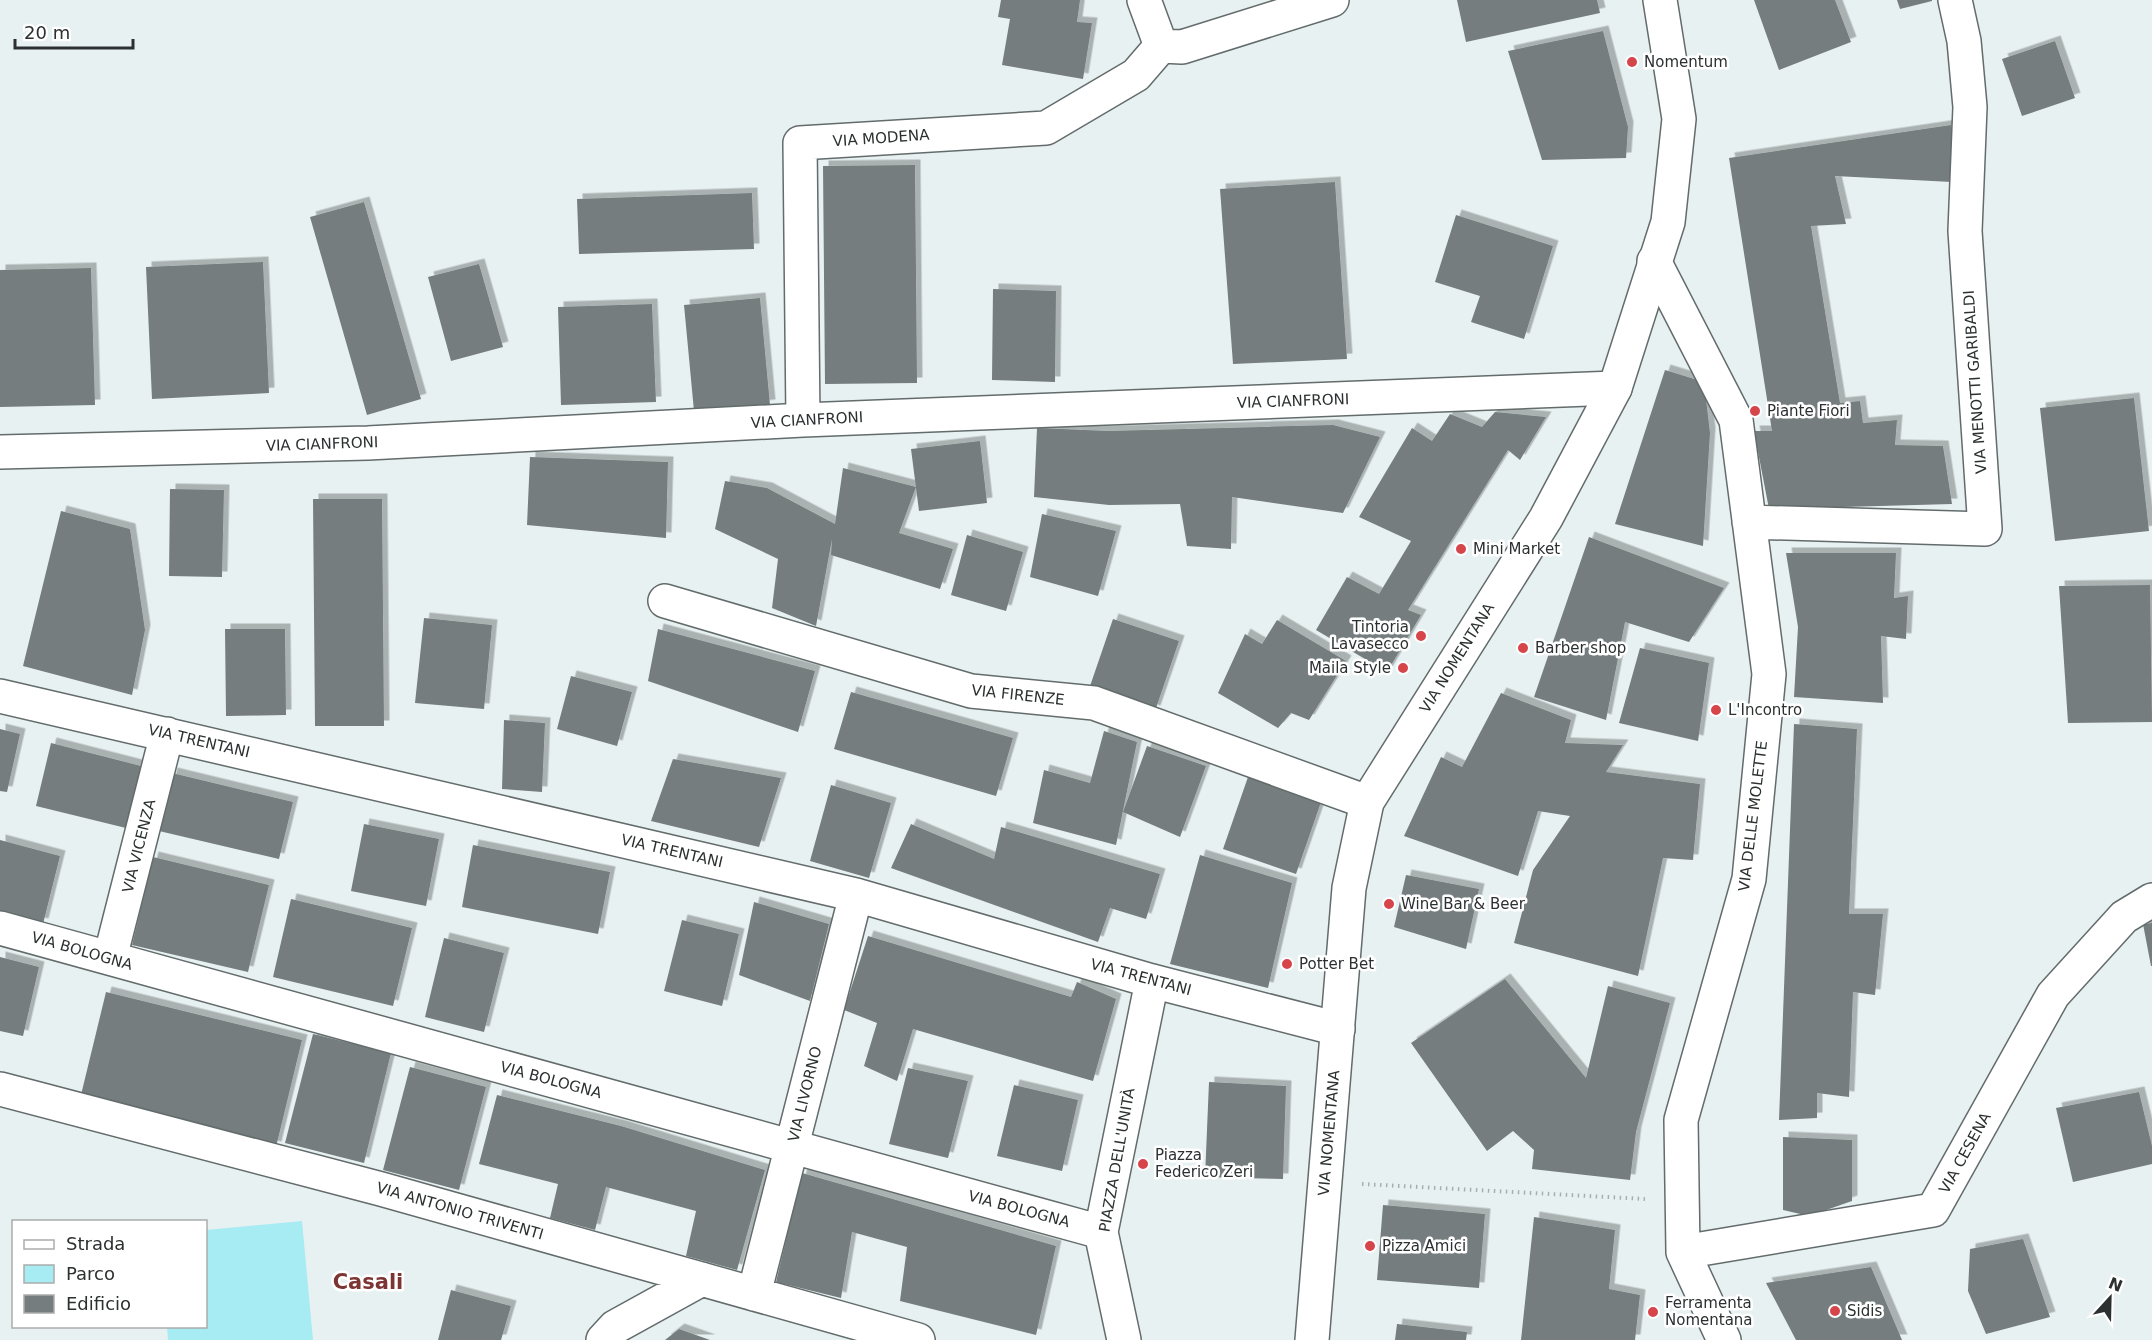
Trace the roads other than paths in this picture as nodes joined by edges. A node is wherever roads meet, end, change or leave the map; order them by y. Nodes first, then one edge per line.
1 (1144, 0) edge
2 (1332, 0) edge
3 (1660, 0) edge
4 (1955, 0) edge
5 (1161, 46) junction
6 (1654, 261) junction
7 (1615, 388) junction
8 (803, 420) junction
9 (0, 452) edge
10 (1749, 522) junction
11 (665, 601) dead end
12 (0, 696) edge
13 (167, 734) junction
14 (1367, 802) junction
15 (856, 895) junction
16 (2152, 900) edge
17 (0, 928) edge
18 (110, 958) junction
19 (1152, 981) junction
20 (1338, 1029) junction
21 (0, 1089) edge
22 (792, 1147) junction
23 (1101, 1232) junction
24 (1683, 1252) junction
25 (702, 1279) junction
26 (754, 1294) junction
27 (603, 1340) edge
28 (918, 1340) edge
29 (1124, 1340) edge
30 (1312, 1340) edge
31 (1724, 1340) edge

1 - 5 street
2 - 5 street
3 - 6 street, VIA NOMENTANA
4 - 10 street, VIA MENOTTI GARIBALDI
5 - 8 street, VIA MODENA
6 - 7 street, VIA NOMENTANA
6 - 10 street, VIA DELLE MOLETTE
7 - 8 street, VIA CIANFRONI
7 - 14 street, VIA NOMENTANA
8 - 9 street, VIA CIANFRONI
10 - 24 street, VIA DELLE MOLETTE
11 - 14 street, VIA FIRENZE
12 - 13 street, VIA TRENTANI
13 - 15 street, VIA TRENTANI
13 - 18 street, VIA VICENZA
14 - 20 street, VIA NOMENTANA
15 - 19 street, VIA TRENTANI
15 - 22 street, VIA LIVORNO
16 - 24 street, VIA CESENA
17 - 18 street, VIA BOLOGNA
18 - 22 street, VIA BOLOGNA
19 - 20 street, VIA TRENTANI
19 - 23 street, PIAZZA DELL'UNITÀ
20 - 30 street, VIA NOMENTANA
21 - 25 street, VIA ANTONIO TRIVENTI
22 - 23 street, VIA BOLOGNA
22 - 26 street, VIA LIVORNO
23 - 29 street, PIAZZA DELL'UNITÀ
24 - 31 street, VIA DELLE MOLETTE
25 - 26 street, VIA ANTONIO TRIVENTI
25 - 27 street
26 - 28 street, VIA ANTONIO TRIVENTI

